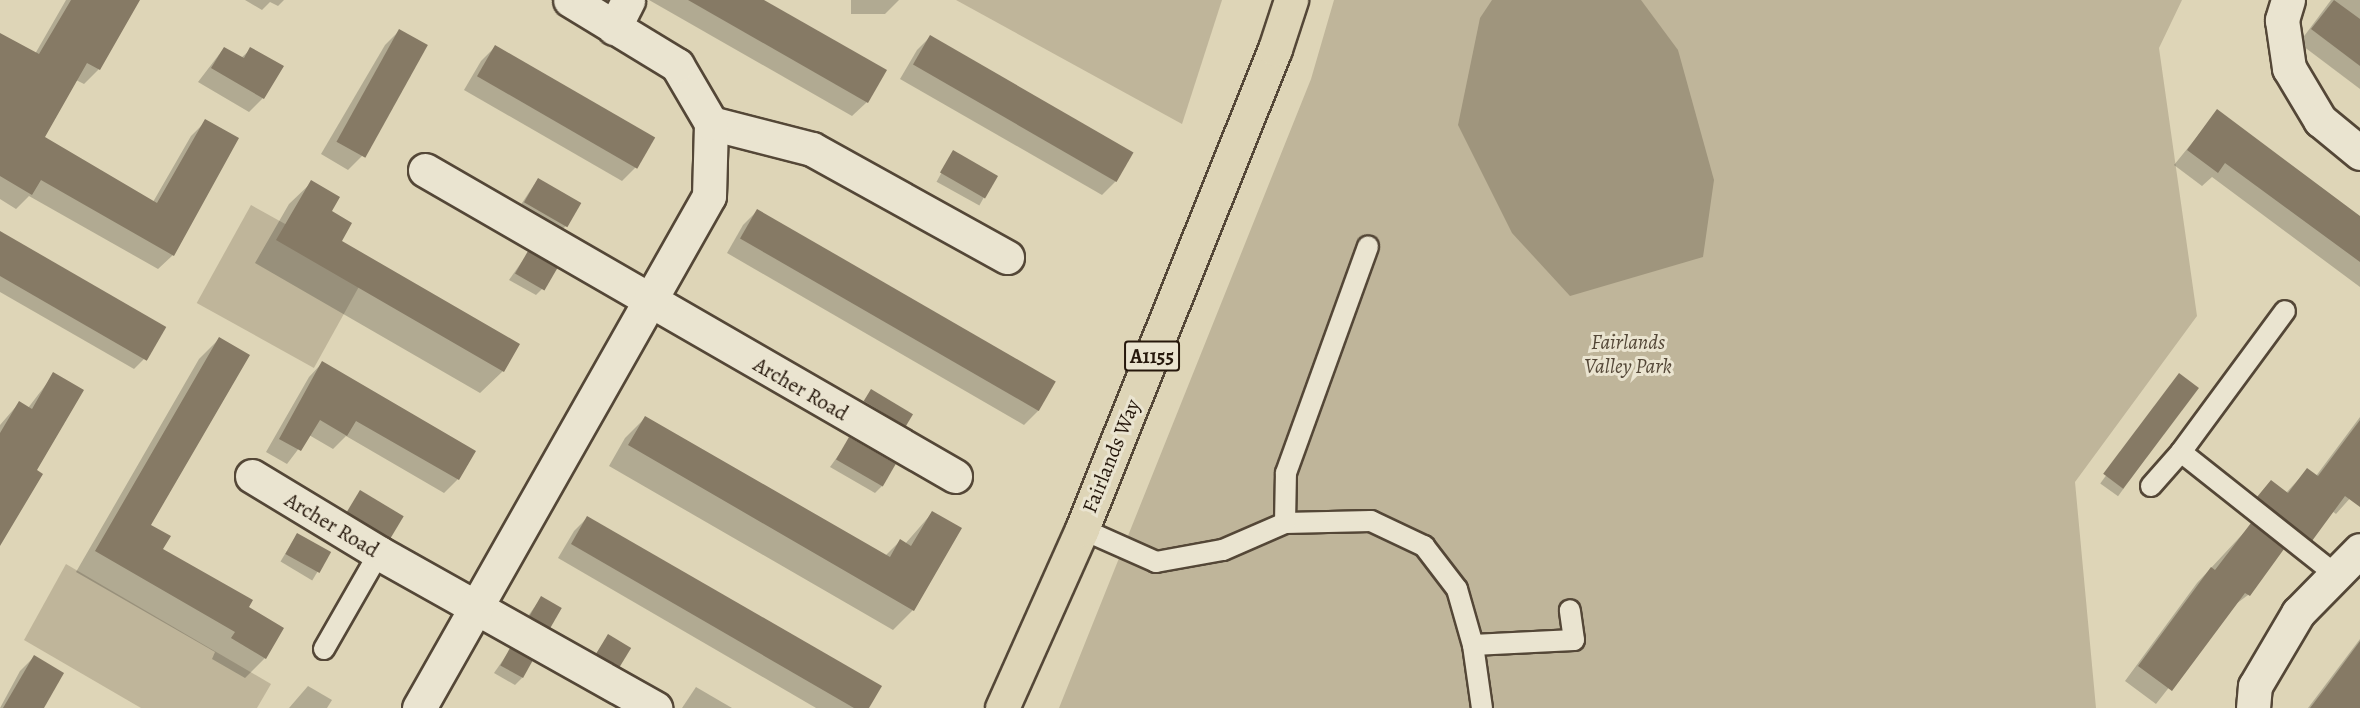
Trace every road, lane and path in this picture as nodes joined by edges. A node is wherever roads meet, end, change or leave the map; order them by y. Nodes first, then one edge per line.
1 (570, 0) edge
2 (1291, 0) edge
3 (2288, 0) edge
4 (621, 14) edge
5 (711, 123) junction
6 (2360, 153) edge
7 (424, 170) dead end
8 (1368, 246) dead end
9 (1007, 257) dead end
10 (648, 302) junction
11 (2285, 311) dead end
12 (2181, 452) junction
13 (252, 476) dead end
14 (955, 476) dead end
15 (2151, 486) dead end
16 (1285, 523) junction
17 (1082, 529) junction
18 (2360, 550) edge
19 (379, 553) junction
20 (2336, 575) junction
21 (476, 606) junction
22 (1570, 610) dead end
23 (1473, 645) junction
24 (324, 649) dead end
25 (419, 708) edge
26 (656, 708) edge
27 (1002, 708) edge
28 (1482, 708) edge
29 (2253, 708) edge

1 - 4 street
2 - 17 main road, Fairlands Way / A1155
3 - 6 street
4 - 5 street
5 - 9 street
5 - 10 street
7 - 10 street, Archer Road
8 - 16 lane
10 - 14 street, Archer Road
10 - 21 street
11 - 12 lane
12 - 15 lane
12 - 20 lane
13 - 19 street, Archer Road
16 - 17 lane
16 - 23 lane
17 - 27 main road, Fairlands Way / A1155
18 - 20 street
19 - 21 street, Archer Road
19 - 24 lane
20 - 29 street
21 - 25 street
21 - 26 street, Archer Road
22 - 23 lane
23 - 28 lane

